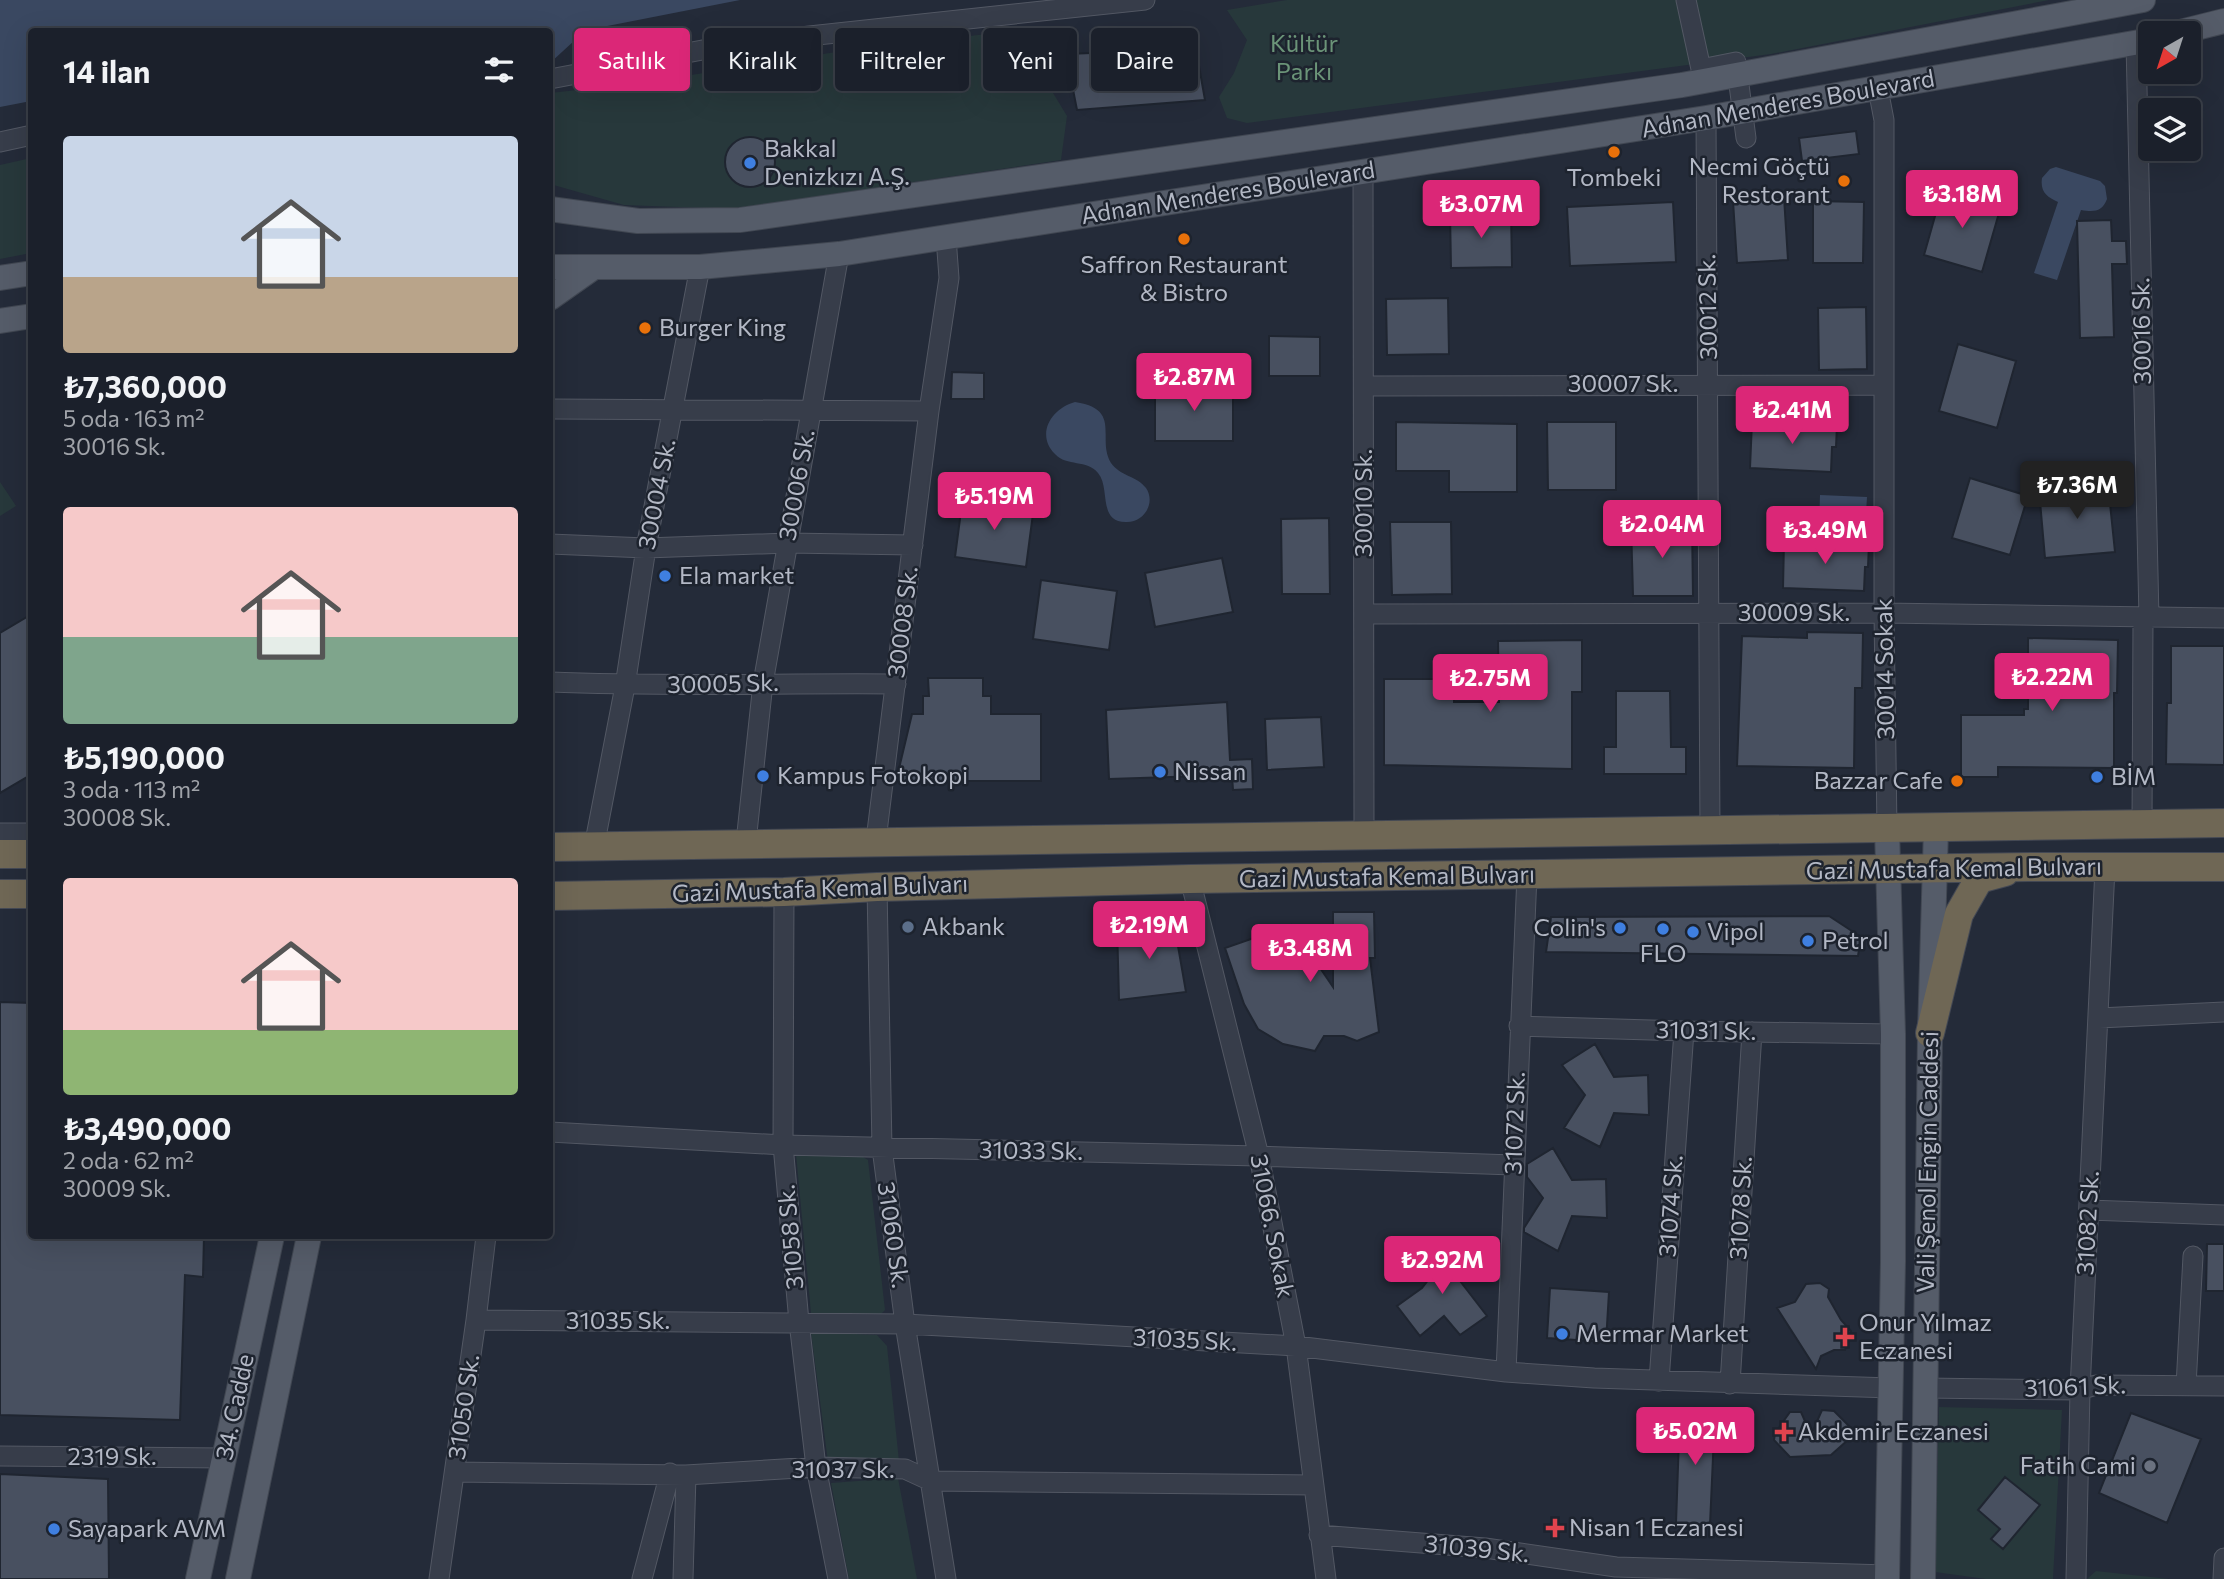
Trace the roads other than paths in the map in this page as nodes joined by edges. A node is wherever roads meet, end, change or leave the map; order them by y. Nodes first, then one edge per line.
1 (1145, 0) edge
2 (1686, 0) edge
3 (2143, 0) edge
4 (2224, 21) edge
5 (2202, 26) edge
6 (2138, 42) edge
7 (1738, 75) junction
8 (553, 78) edge
9 (2143, 84) edge
10 (1878, 89) junction
11 (1742, 112) junction
12 (1706, 118) junction
13 (28, 136) edge
14 (1746, 138) dead end
15 (0, 142) edge
16 (1363, 172) junction
17 (553, 209) edge
18 (946, 236) junction
19 (839, 254) junction
20 (553, 267) edge
21 (594, 267) junction
22 (701, 267) junction
23 (28, 274) edge
24 (0, 278) edge
25 (553, 296) edge
26 (28, 317) edge
27 (0, 321) edge
28 (1709, 384) junction
29 (1883, 385) junction
30 (1364, 386) junction
31 (553, 410) edge
32 (674, 410) junction
33 (810, 411) junction
34 (929, 411) junction
35 (788, 543) junction
36 (553, 544) edge
37 (913, 545) junction
38 (646, 548) junction
39 (1884, 613) junction
40 (1364, 614) junction
41 (1709, 614) junction
42 (2146, 618) junction
43 (2224, 618) edge
44 (553, 682) edge
45 (763, 683) junction
46 (896, 684) junction
47 (625, 686) junction
48 (2224, 823) edge
49 (2142, 825) junction
50 (1936, 829) junction
51 (1887, 830) junction
52 (1710, 832) junction
53 (0, 833) edge
54 (28, 833) edge
55 (1364, 834) junction
56 (876, 840) junction
57 (746, 842) junction
58 (594, 846) junction
59 (553, 848) edge
60 (0, 854) edge
61 (28, 854) edge
62 (2029, 867) junction
63 (2224, 867) edge
64 (2105, 868) junction
65 (1935, 869) junction
66 (1888, 870) junction
67 (1527, 875) junction
68 (1190, 879) junction
69 (877, 887) junction
70 (784, 892) junction
71 (0, 894) edge
72 (28, 894) edge
73 (553, 896) edge
74 (2224, 1012) edge
75 (2099, 1018) junction
76 (1519, 1026) junction
77 (1684, 1031) junction
78 (1752, 1032) junction
79 (1930, 1032) junction
80 (1893, 1034) junction
81 (553, 1132) edge
82 (783, 1145) junction
83 (881, 1148) junction
84 (1259, 1156) junction
85 (1513, 1165) junction
86 (2088, 1210) junction
87 (2224, 1215) edge
88 (271, 1239) edge
89 (309, 1239) edge
90 (486, 1239) edge
91 (2193, 1256) dead end
92 (477, 1320) junction
93 (799, 1322) junction
94 (905, 1324) junction
95 (1296, 1346) junction
96 (1506, 1372) junction
97 (1659, 1381) junction
98 (1730, 1384) junction
99 (2186, 1386) junction
100 (2224, 1387) edge
101 (1891, 1388) junction
102 (1925, 1388) junction
103 (2080, 1390) junction
104 (0, 1456) edge
105 (225, 1458) junction
106 (816, 1467) junction
107 (455, 1472) junction
108 (678, 1474) junction
109 (931, 1481) junction
110 (1313, 1485) junction
111 (1319, 1535) junction
112 (2224, 1558) edge
113 (1616, 1573) edge
114 (2224, 1573) edge
115 (1887, 1577) edge
116 (198, 1579) edge
117 (238, 1579) edge
118 (439, 1579) edge
119 (642, 1579) edge
120 (683, 1579) edge
121 (838, 1579) edge
122 (946, 1579) edge
123 (1326, 1579) edge
124 (1923, 1579) edge
125 (2076, 1579) edge
126 (2223, 1579) edge

1 - 8 street
2 - 7 street
3 - 7 main road, Adnan Menderes Boulevard
4 - 5 main road
6 - 10 main road, Adnan Menderes Boulevard
7 - 11 street
7 - 17 main road, Adnan Menderes Boulevard
9 - 42 street, 30016 Sk.
10 - 11 main road, Adnan Menderes Boulevard
10 - 29 street, 30014 Sokak
11 - 12 main road, Adnan Menderes Boulevard
11 - 14 street
12 - 16 main road, Adnan Menderes Boulevard
12 - 28 street, 30012 Sk.
13 - 15 street
16 - 18 main road, Adnan Menderes Boulevard
16 - 30 street, 30010 Sk.
18 - 19 main road, Adnan Menderes Boulevard
18 - 34 street, 30008 Sk.
19 - 22 main road, Adnan Menderes Boulevard
19 - 33 street, 30006 Sk.
20 - 21 main road, Adnan Menderes Boulevard
21 - 22 main road, Adnan Menderes Boulevard
21 - 25 main road
22 - 32 street, 30004 Sk.
23 - 24 main road
26 - 27 main road
28 - 29 street, 30007 Sk.
28 - 30 street, 30007 Sk.
28 - 41 street, 30012 Sk.
29 - 39 street, 30014 Sokak
30 - 40 street, 30010 Sk.
31 - 32 street
32 - 33 street
32 - 38 street, 30004 Sk.
33 - 34 street
33 - 35 street, 30006 Sk.
34 - 37 street, 30008 Sk.
35 - 37 street
35 - 38 street
35 - 45 street, 30006 Sk.
36 - 38 street
37 - 46 street, 30008 Sk.
38 - 47 street, 30004 Sk.
39 - 41 street, 30009 Sk.
39 - 42 street, 30009 Sk.
39 - 51 street, 30014 Sokak
40 - 41 street, 30009 Sk.
40 - 55 street, 30010 Sk.
41 - 52 street, 30012 Sk.
42 - 43 street, 30009 Sk.
42 - 49 street, 30016 Sk.
44 - 47 street, 30005 Sk.
45 - 46 street, 30005 Sk.
45 - 47 street, 30005 Sk.
45 - 57 street, 30006 Sk.
46 - 56 street, 30008 Sk.
47 - 58 street, 30004 Sk.
48 - 49 highway, Gazi Mustafa Kemal Bulvarı
49 - 50 highway, Gazi Mustafa Kemal Bulvarı
50 - 51 highway, Gazi Mustafa Kemal Bulvarı
50 - 65 main road, Vali Şenol Engin Caddesi
51 - 52 highway, Gazi Mustafa Kemal Bulvarı
51 - 66 main road, Vali Şenol Engin Caddesi
52 - 55 highway, Gazi Mustafa Kemal Bulvarı
53 - 54 street
55 - 56 highway, Gazi Mustafa Kemal Bulvarı
56 - 57 highway, Gazi Mustafa Kemal Bulvarı
57 - 58 highway, Gazi Mustafa Kemal Bulvarı
58 - 59 highway, Gazi Mustafa Kemal Bulvarı
60 - 61 highway
62 - 64 highway, Gazi Mustafa Kemal Bulvarı
62 - 65 highway, Gazi Mustafa Kemal Bulvarı
62 - 79 highway
63 - 64 highway, Gazi Mustafa Kemal Bulvarı
64 - 75 street, 31082 Sk.
65 - 66 highway, Gazi Mustafa Kemal Bulvarı
65 - 79 main road, Vali Şenol Engin Caddesi
66 - 67 highway, Gazi Mustafa Kemal Bulvarı
66 - 80 main road, Vali Şenol Engin Caddesi
67 - 68 highway, Gazi Mustafa Kemal Bulvarı
67 - 76 street, 31072 Sk.
68 - 69 highway, Gazi Mustafa Kemal Bulvarı
68 - 84 street, 31066. Sokak
69 - 70 highway, Gazi Mustafa Kemal Bulvarı
69 - 83 street, 31060 Sk.
70 - 73 highway, Gazi Mustafa Kemal Bulvarı
70 - 82 street, 31058 Sk.
71 - 72 highway
74 - 75 street
75 - 86 street, 31082 Sk.
76 - 77 street, 31031 Sk.
76 - 85 street, 31072 Sk.
77 - 78 street, 31031 Sk.
77 - 97 street, 31074 Sk.
78 - 80 street, 31031 Sk.
78 - 98 street, 31078 Sk.
79 - 102 main road, Vali Şenol Engin Caddesi
80 - 101 main road, Vali Şenol Engin Caddesi
81 - 82 street, 31033 Sk.
82 - 83 street, 31033 Sk.
82 - 93 street, 31058 Sk.
83 - 84 street, 31033 Sk.
83 - 94 street, 31060 Sk.
84 - 85 street, 31033 Sk.
84 - 95 street, 31066. Sokak
85 - 96 street, 31072 Sk.
86 - 87 street
86 - 103 street, 31082 Sk.
88 - 105 main road, 34. Cadde
89 - 117 main road, 34. Cadde
90 - 92 street, 31050 Sk.
91 - 99 street
92 - 93 street, 31035 Sk.
92 - 107 street, 31050 Sk.
93 - 94 street, 31035 Sk.
93 - 106 street, 31058 Sk.
94 - 95 street, 31035 Sk.
94 - 109 street, 31060 Sk.
95 - 96 street, 31035 Sk.
95 - 110 street, 31066. Sokak
96 - 97 street, 31035 Sk.
97 - 98 street, 31035 Sk.
98 - 101 street, 31035 Sk.
99 - 100 street, 31061 Sk.
99 - 103 street, 31061 Sk.
101 - 115 main road, Vali Şenol Engin Caddesi
102 - 103 street, 31061 Sk.
102 - 124 main road, Vali Şenol Engin Caddesi
103 - 125 street, 31082 Sk.
104 - 105 street, 2319 Sk.
105 - 116 main road, 34. Cadde
106 - 108 street, 31037 Sk.
106 - 109 street, 31037 Sk.
106 - 121 street, 31058 Sk.
107 - 108 street, 31037 Sk.
107 - 118 street, 31050 Sk.
108 - 119 street
108 - 120 street
109 - 110 street, 31037 Sk.
109 - 122 street, 31060 Sk.
110 - 111 street, 31066. Sokak
111 - 113 street, 31039 Sk.
111 - 123 street, 31066. Sokak
112 - 114 street
113 - 115 street, 31039 Sk.
114 - 126 street

